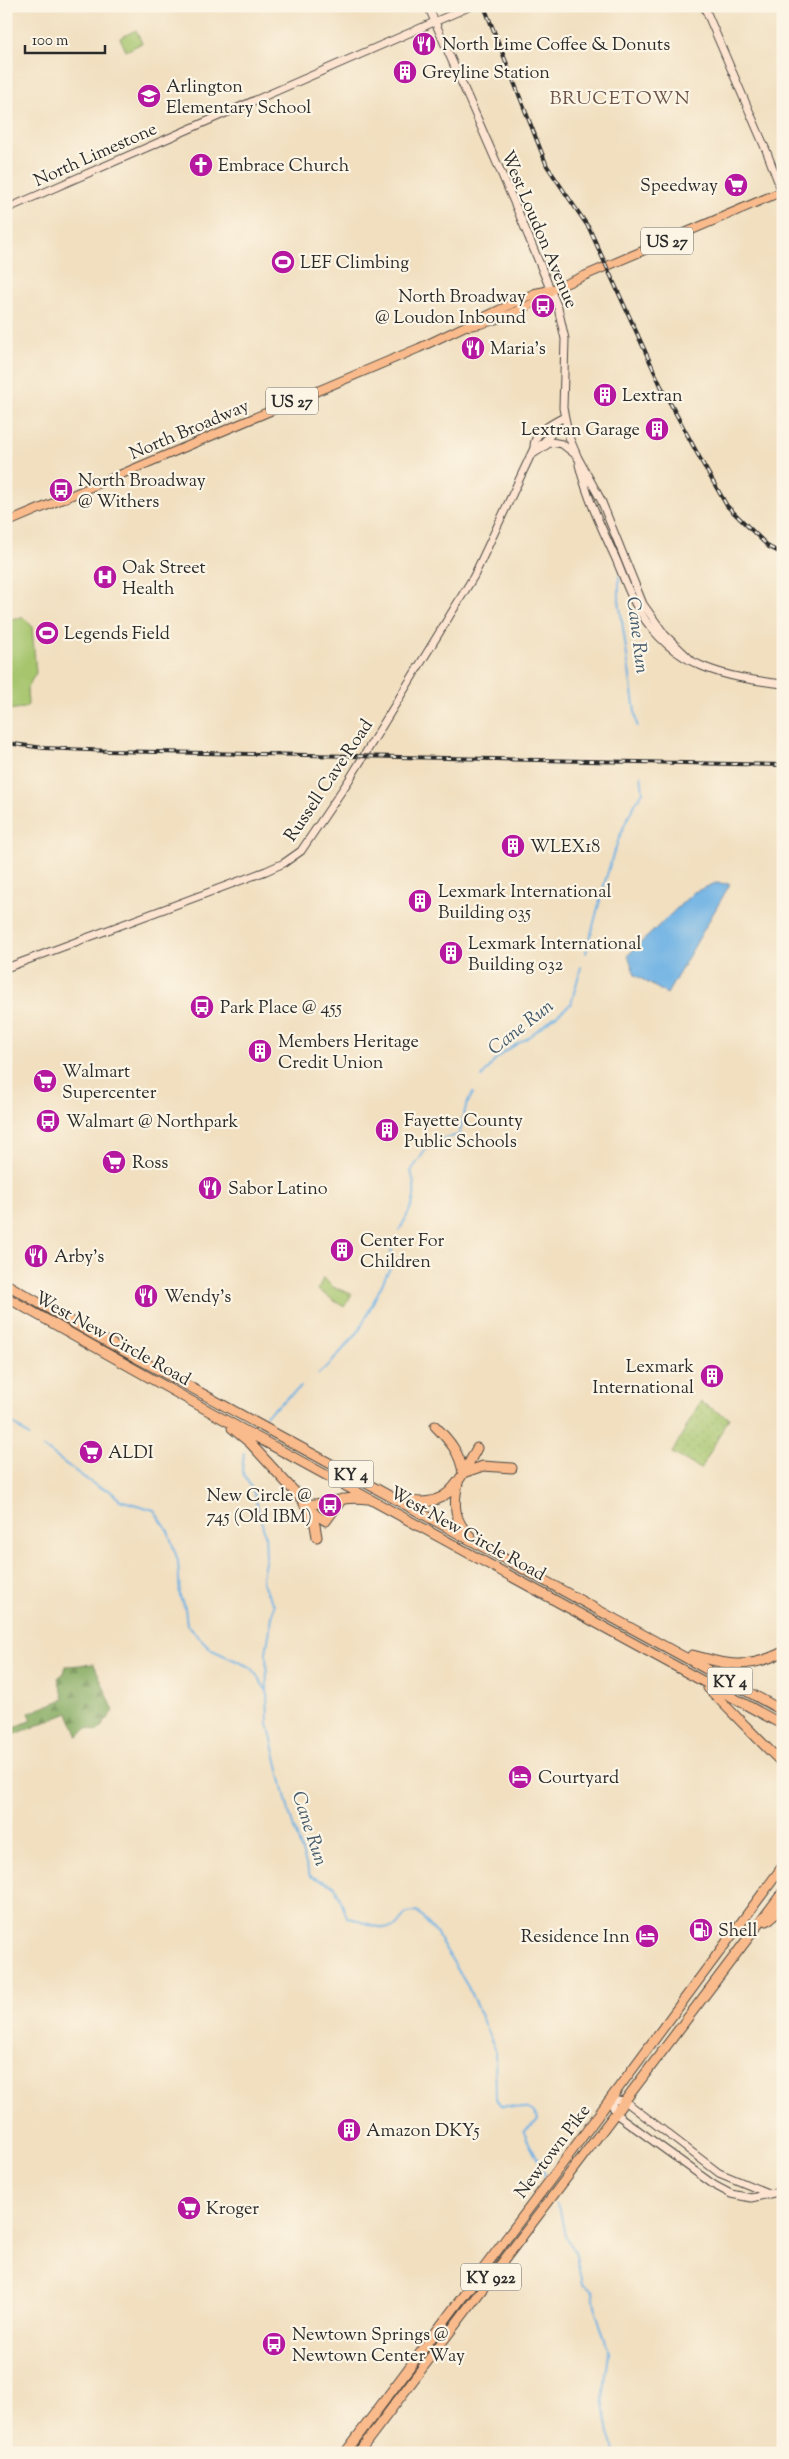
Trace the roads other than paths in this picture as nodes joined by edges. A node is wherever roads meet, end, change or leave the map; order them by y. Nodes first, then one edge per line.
1 (428, 6) edge
2 (471, 6) edge
3 (704, 6) edge
4 (435, 21) junction
5 (782, 191) edge
6 (6, 209) edge
7 (551, 290) junction
8 (564, 417) junction
9 (566, 426) junction
10 (532, 452) junction
11 (577, 456) junction
12 (6, 523) edge
13 (783, 684) edge
14 (6, 968) edge
15 (6, 1284) edge
16 (6, 1297) edge
17 (216, 1415) junction
18 (435, 1426) dead end
19 (477, 1448) dead end
20 (512, 1468) dead end
21 (463, 1473) junction
22 (458, 1483) junction
23 (394, 1497) junction
24 (440, 1498) junction
25 (342, 1499) junction
26 (373, 1499) junction
27 (454, 1506) junction
28 (307, 1507) junction
29 (317, 1538) dead end
30 (482, 1546) junction
31 (678, 1652) junction
32 (783, 1652) edge
33 (700, 1681) junction
34 (783, 1711) edge
35 (783, 1725) edge
36 (783, 1764) edge
37 (783, 1866) edge
38 (783, 1892) edge
39 (783, 1908) edge
40 (739, 1951) junction
41 (610, 2100) junction
42 (624, 2102) junction
43 (616, 2114) junction
44 (783, 2192) edge
45 (770, 2194) junction
46 (440, 2327) junction
47 (430, 2357) junction
48 (345, 2453) edge
49 (358, 2453) edge

1 - 4 street, West Loudon Avenue
2 - 4 street, North Limestone
3 - 5 street
4 - 6 street, North Limestone
4 - 7 street, West Loudon Avenue
5 - 7 main road, North Broadway / US 27
7 - 8 street, West Loudon Avenue
7 - 12 main road, North Broadway / US 27
8 - 9 street, West Loudon Avenue
8 - 10 street, Russell Cave Road
9 - 10 street, Russell Cave Road
9 - 11 street, West Loudon Avenue
10 - 11 street
10 - 14 street, Russell Cave Road
11 - 13 street, West Loudon Avenue
15 - 23 highway, West New Circle Road / KY 4
16 - 17 highway, West New Circle Road / KY 4
17 - 26 highway, West New Circle Road / KY 4
17 - 28 highway
18 - 21 highway
19 - 21 highway
20 - 21 highway
21 - 22 highway
22 - 24 highway
22 - 27 highway
23 - 24 highway
23 - 30 highway, West New Circle Road / KY 4
24 - 27 highway
25 - 26 highway
25 - 28 highway
25 - 28 highway
26 - 33 highway, West New Circle Road / KY 4
27 - 30 highway
28 - 29 highway
30 - 31 highway, West New Circle Road / KY 4
31 - 32 highway
31 - 34 highway, West New Circle Road / KY 4
33 - 35 highway, West New Circle Road / KY 4
33 - 36 highway
37 - 41 highway, Newtown Pike / KY 922
38 - 40 highway, Newtown Pike / KY 922
39 - 40 highway
40 - 42 highway, Newtown Pike / KY 922
41 - 42 street
41 - 43 street
41 - 46 highway, Newtown Pike / KY 922
42 - 43 highway, Newtown Pike / KY 922
42 - 45 street
43 - 45 street
43 - 47 highway, Newtown Pike / KY 922
44 - 45 street
46 - 47 highway
46 - 48 highway, Newtown Pike / KY 922
47 - 49 highway, Newtown Pike / KY 922

